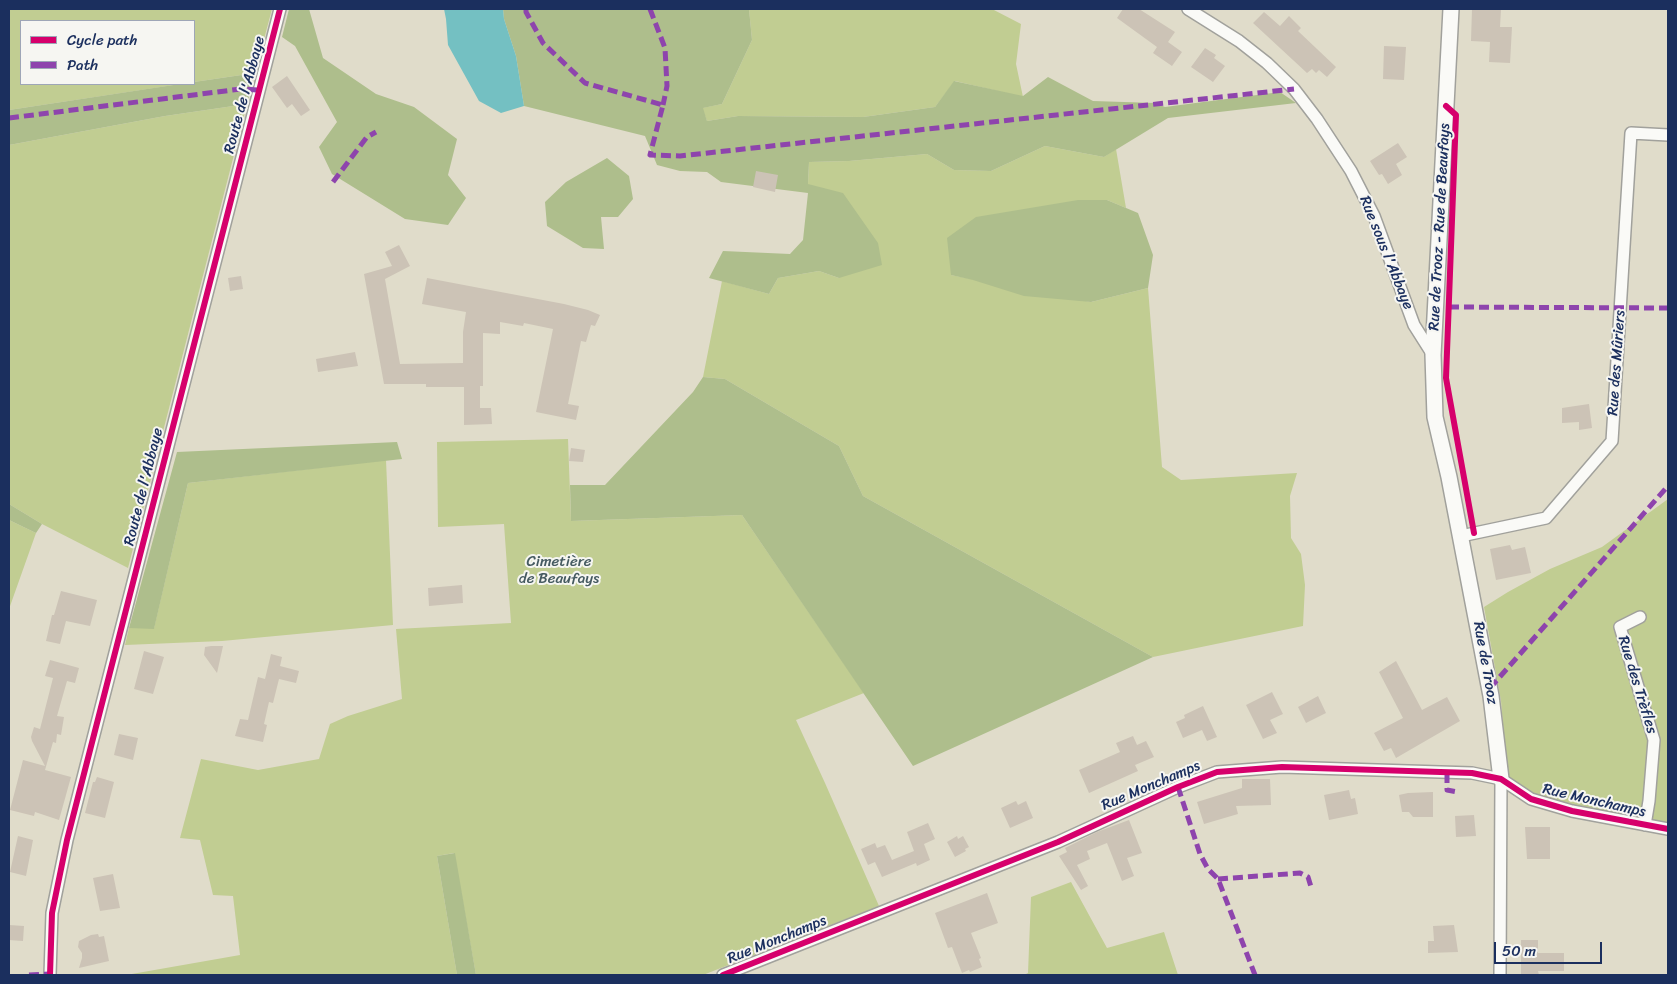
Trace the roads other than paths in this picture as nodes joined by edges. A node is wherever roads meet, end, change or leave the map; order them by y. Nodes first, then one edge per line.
1 (280, 9) edge
2 (1188, 9) edge
3 (1451, 9) edge
4 (1668, 135) edge
5 (1433, 355) junction
6 (1461, 536) junction
7 (1640, 617) dead end
8 (1501, 779) junction
9 (1645, 825) junction
10 (1668, 829) edge
11 (50, 975) edge
12 (723, 975) edge
13 (1500, 975) edge

1 - 11 street, Route de l'Abbaye
2 - 5 street, Rue sous l'Abbaye
3 - 5 street, Rue de Trooz - Rue de Beaufays
4 - 6 street, Rue des Mûriers
5 - 6 street, Rue de Trooz
6 - 8 street, Rue de Trooz
7 - 9 street, Rue des Trèfles
8 - 9 street, Rue Monchamps
8 - 12 street, Rue Monchamps
8 - 13 street, Rue de Trooz
9 - 10 street, Rue Monchamps

